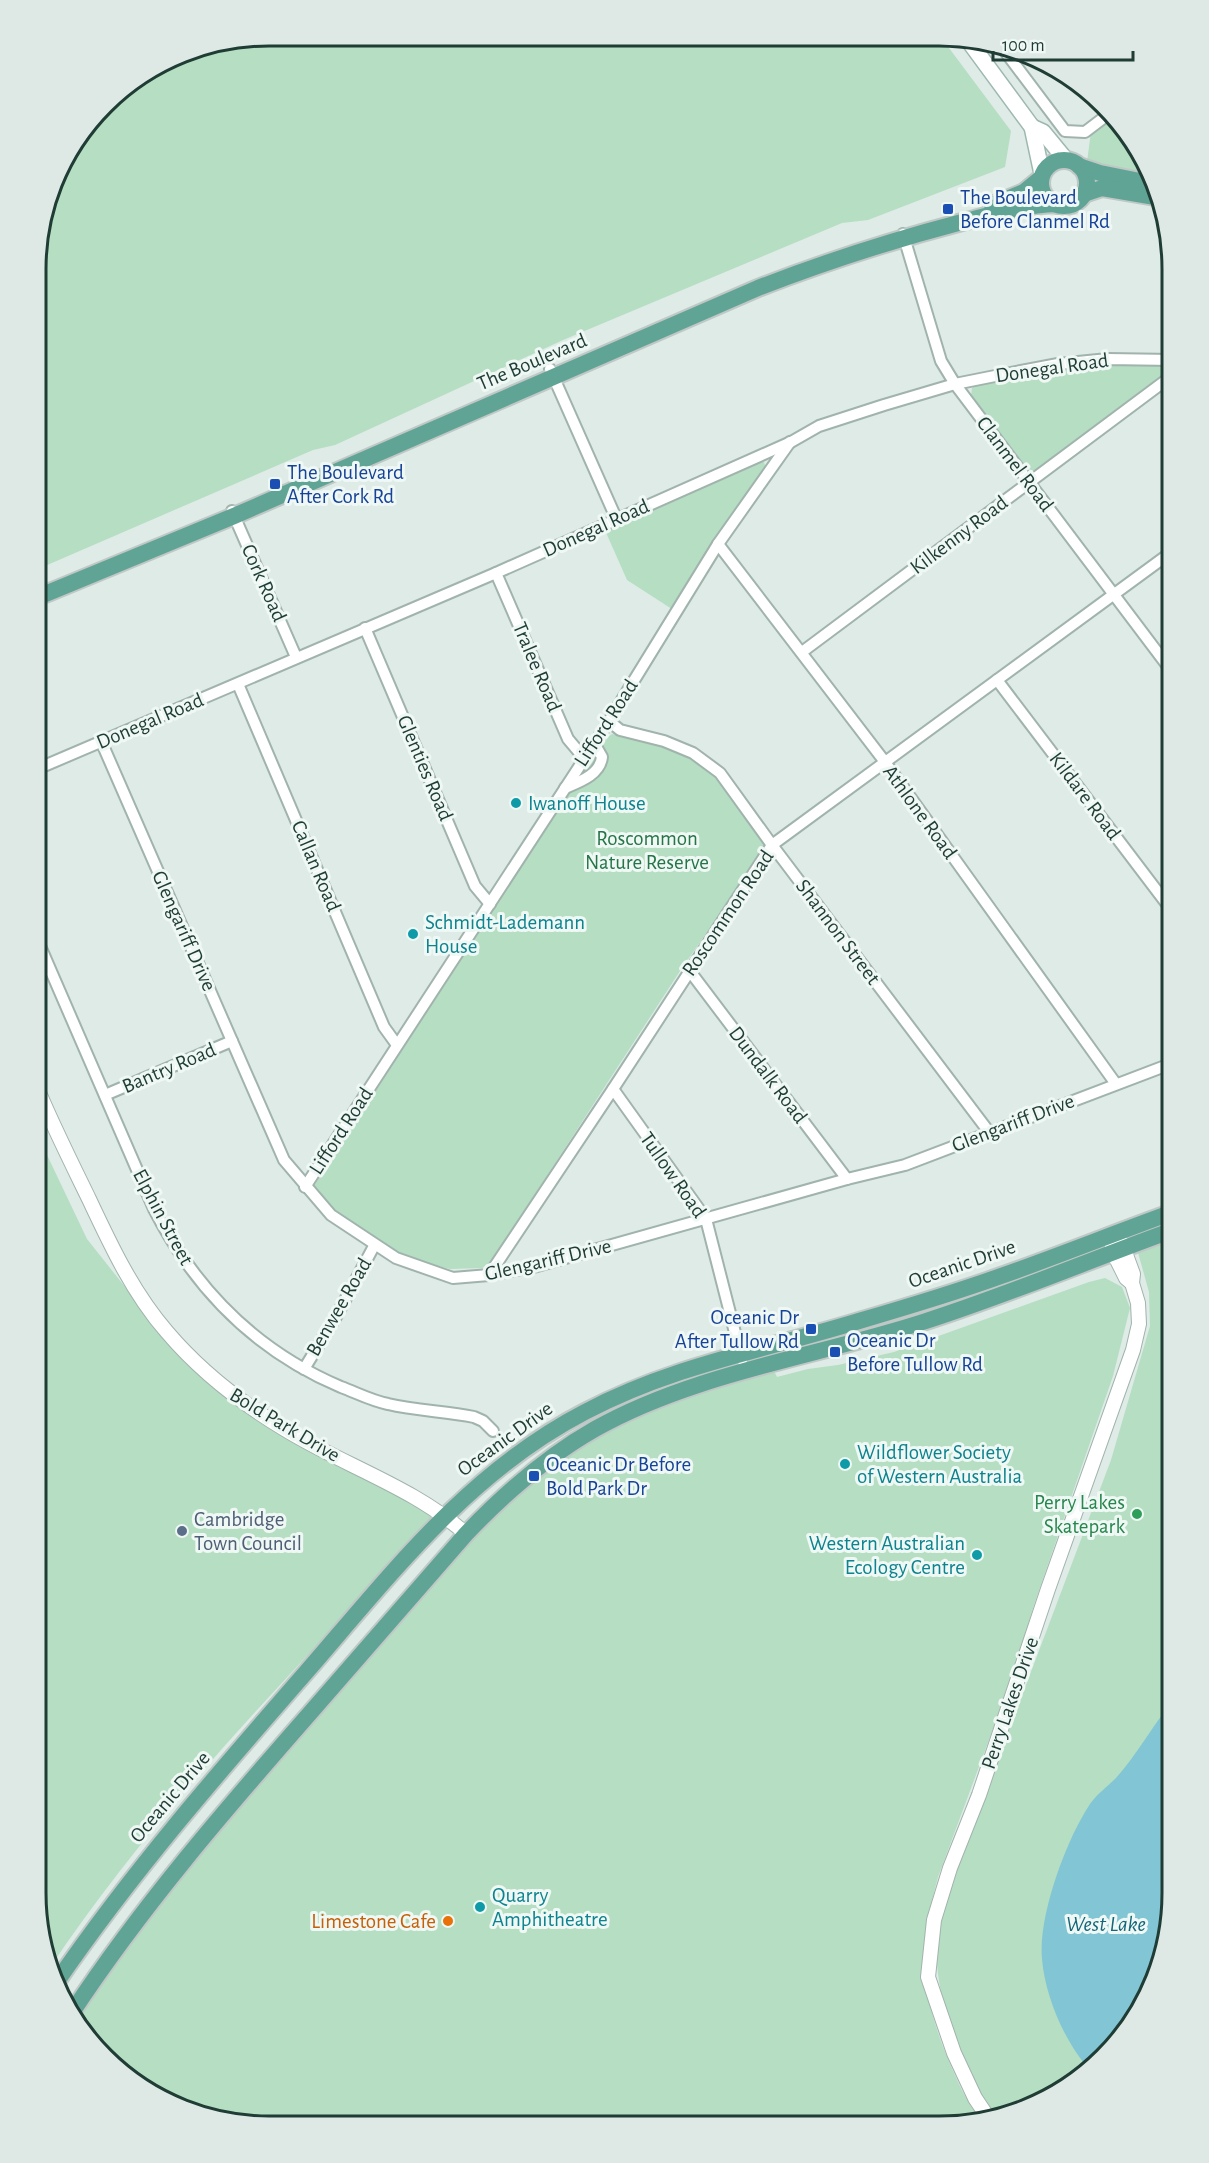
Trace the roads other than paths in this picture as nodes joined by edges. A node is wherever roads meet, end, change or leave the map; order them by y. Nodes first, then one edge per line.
1 (975, 49) edge
2 (1010, 58) edge
3 (1103, 118) edge
4 (1032, 127) junction
5 (1072, 163) junction
6 (1042, 176) junction
7 (1144, 181) edge
8 (1084, 194) junction
9 (1150, 196) edge
10 (1056, 204) junction
11 (904, 235) junction
12 (1162, 360) edge
13 (552, 373) junction
14 (1162, 383) edge
15 (955, 384) junction
16 (790, 442) junction
17 (1029, 483) junction
18 (233, 512) junction
19 (616, 518) junction
20 (718, 544) junction
21 (1162, 559) edge
22 (496, 573) junction
23 (46, 585) edge
24 (46, 594) edge
25 (1113, 594) junction
26 (365, 628) junction
27 (802, 652) junction
28 (296, 657) junction
29 (1162, 659) edge
30 (997, 680) junction
31 (238, 684) junction
32 (609, 721) junction
33 (102, 741) junction
34 (594, 743) junction
35 (584, 758) junction
36 (885, 762) junction
37 (46, 765) edge
38 (565, 788) junction
39 (772, 845) junction
40 (1162, 898) edge
41 (490, 904) junction
42 (46, 960) edge
43 (689, 970) junction
44 (232, 1041) junction
45 (397, 1045) junction
46 (1162, 1067) edge
47 (1116, 1084) junction
48 (613, 1089) junction
49 (105, 1095) junction
50 (46, 1107) edge
51 (989, 1132) junction
52 (847, 1179) junction
53 (305, 1187) junction
54 (1162, 1216) edge
55 (706, 1219) junction
56 (1134, 1226) junction
57 (1162, 1234) edge
58 (374, 1246) junction
59 (1071, 1250) junction
60 (1120, 1250) junction
61 (489, 1275) junction
62 (740, 1353) junction
63 (304, 1369) junction
64 (745, 1372) junction
65 (494, 1431) dead end
66 (445, 1515) junction
67 (466, 1534) junction
68 (62, 1975) edge
69 (77, 2006) edge
70 (984, 2112) edge

1 - 4 main road
2 - 3 street
4 - 5 main road
4 - 6 main road
5 - 6 main road
5 - 7 main road
5 - 8 main road
6 - 10 main road
6 - 11 main road, The Boulevard
8 - 9 main road
8 - 10 main road
10 - 11 main road, The Boulevard
11 - 13 main road, The Boulevard
11 - 15 street, Clanmel Road
12 - 15 street, Donegal Road
13 - 18 main road, The Boulevard
13 - 19 street
14 - 17 street, Kilkenny Road
15 - 16 street, Donegal Road
15 - 17 street, Clanmel Road
16 - 19 street, Donegal Road
16 - 20 street, Lifford Road
17 - 25 street, Clanmel Road
17 - 27 street, Kilkenny Road
18 - 23 main road, The Boulevard
18 - 24 main road, The Boulevard
18 - 28 street, Cork Road
19 - 22 street, Donegal Road
20 - 27 street, Athlone Road
20 - 32 street, Lifford Road
21 - 25 street, Roscommon Road
22 - 26 street, Donegal Road
22 - 35 street, Tralee Road
25 - 29 street, Clanmel Road
25 - 30 street, Roscommon Road
26 - 28 street, Donegal Road
26 - 41 street, Glenties Road
27 - 36 street, Athlone Road
28 - 31 street, Donegal Road
30 - 36 street, Roscommon Road
30 - 40 street, Kildare Road
31 - 33 street, Donegal Road
31 - 45 street, Callan Road
32 - 34 street, Lifford Road
32 - 39 street, Shannon Street
33 - 37 street, Donegal Road
33 - 44 street, Glengariff Drive
34 - 35 street, Lifford Road
34 - 38 street
35 - 38 street, Lifford Road
36 - 39 street, Roscommon Road
36 - 47 street, Athlone Road
38 - 41 street, Lifford Road
39 - 43 street, Roscommon Road
39 - 51 street, Shannon Street
41 - 45 street, Lifford Road
42 - 49 street, Elphin Street
43 - 48 street, Roscommon Road
43 - 52 street, Dundalk Road
44 - 49 street, Bantry Road
44 - 53 street, Glengariff Drive
45 - 53 street, Lifford Road
46 - 47 street, Glengariff Drive
47 - 51 street, Glengariff Drive
48 - 55 street, Tullow Road
48 - 61 street, Roscommon Road
49 - 63 street, Elphin Street
50 - 66 street, Bold Park Drive
51 - 52 street, Glengariff Drive
52 - 55 street, Glengariff Drive
53 - 58 street, Glengariff Drive
54 - 56 main road, Oceanic Drive
55 - 61 street, Glengariff Drive
55 - 62 street, Tullow Road
56 - 59 main road, Oceanic Drive
56 - 60 street
57 - 60 main road, Oceanic Drive
58 - 61 street, Glengariff Drive
58 - 63 street, Benwee Road
59 - 60 street
59 - 62 main road, Oceanic Drive
60 - 64 main road, Oceanic Drive
60 - 70 street, Perry Lakes Drive
62 - 64 street, Tullow Road
62 - 66 main road, Oceanic Drive
63 - 65 street, Elphin Street
64 - 67 main road, Oceanic Drive
66 - 67 street, Bold Park Drive
66 - 68 main road, Oceanic Drive
67 - 69 main road, Oceanic Drive

